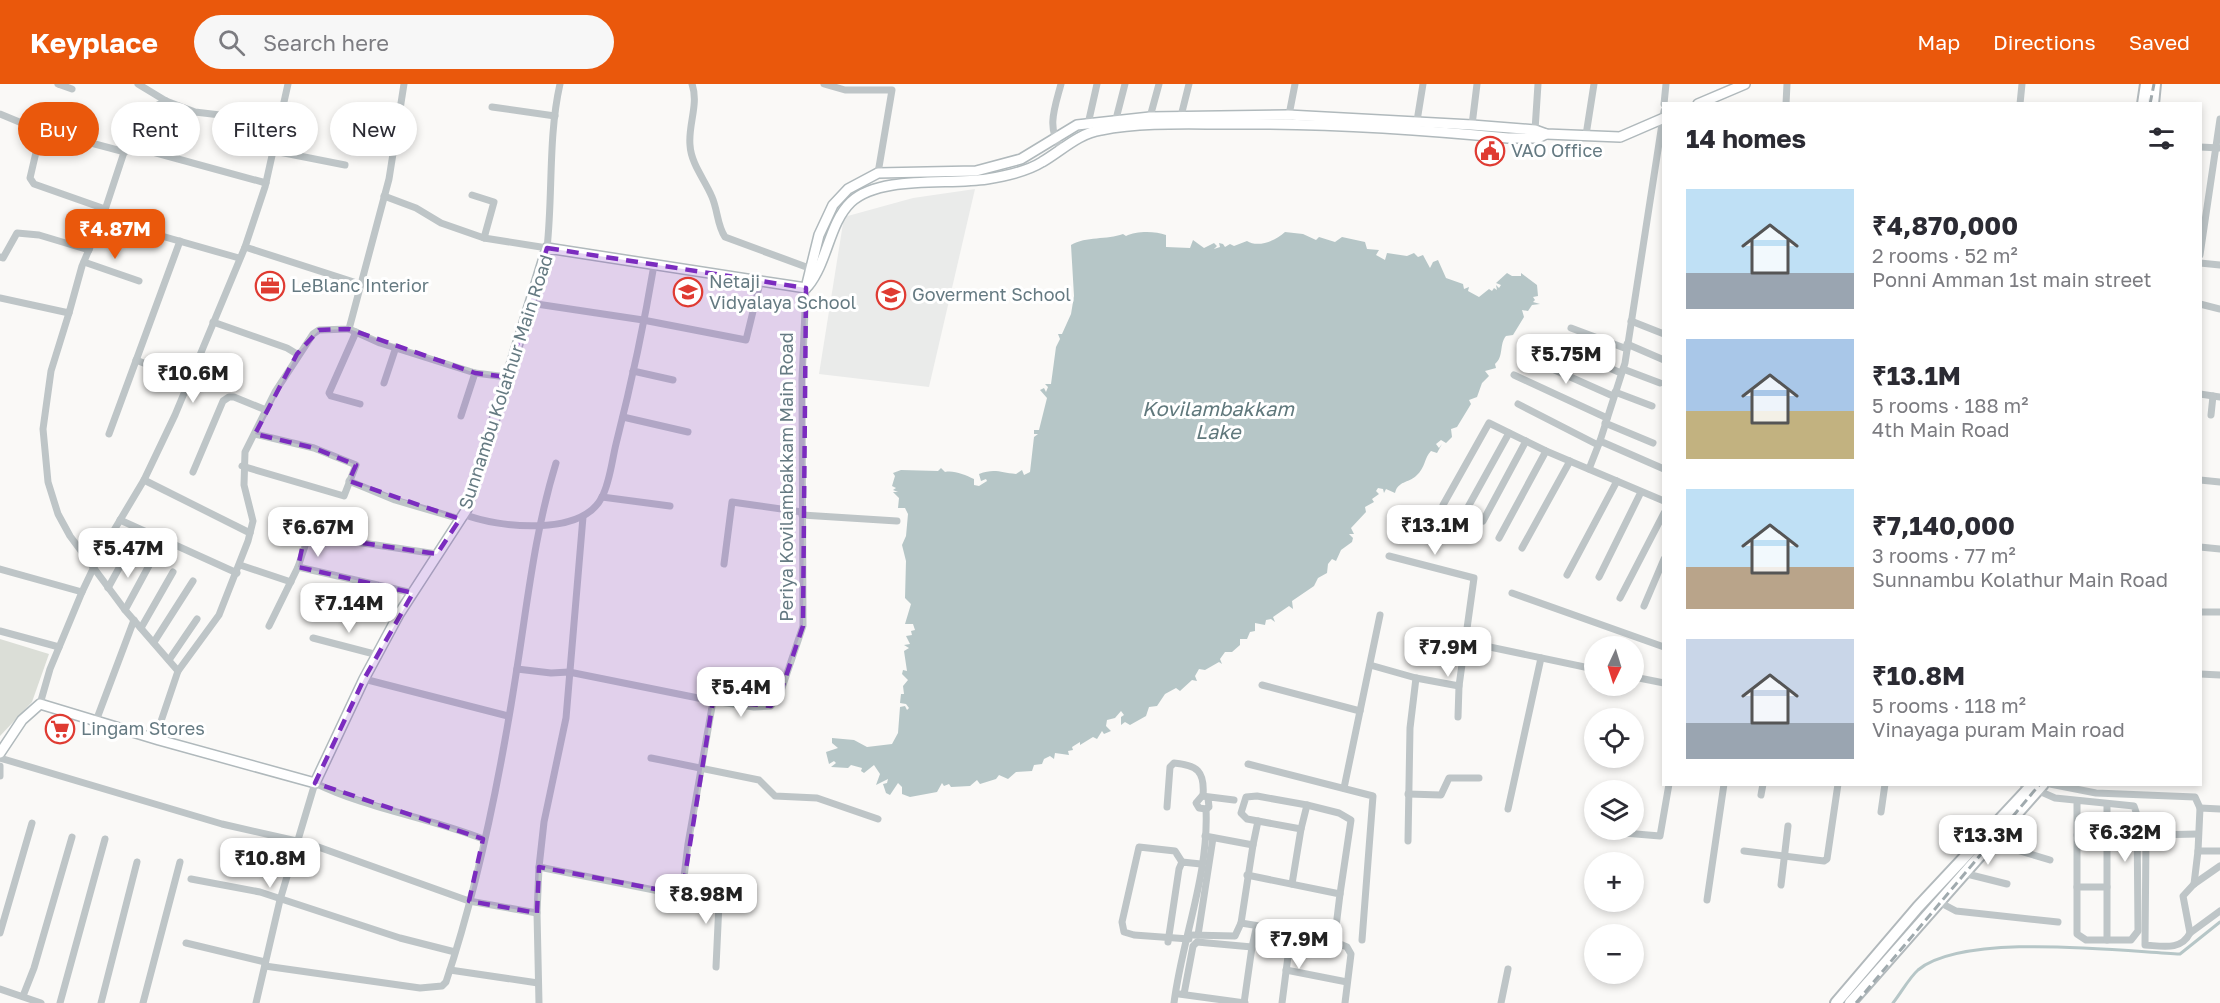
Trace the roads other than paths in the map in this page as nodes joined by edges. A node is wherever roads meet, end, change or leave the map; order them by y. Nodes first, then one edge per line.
1 (58, 84) edge
2 (138, 84) edge
3 (288, 84) edge
4 (404, 84) edge
5 (560, 84) edge
6 (692, 84) edge
7 (824, 84) edge
8 (1061, 84) edge
9 (1097, 84) edge
10 (1125, 84) edge
11 (1159, 84) edge
12 (1189, 84) edge
13 (1295, 84) edge
14 (1423, 84) edge
15 (1477, 84) edge
16 (1538, 84) edge
17 (1594, 84) edge
18 (1666, 84) edge
19 (1745, 84) edge
20 (1787, 84) edge
21 (2022, 84) edge
22 (2146, 84) edge
23 (2155, 84) edge
24 (892, 87) edge
25 (72, 89) dead end
26 (166, 101) joint
27 (284, 102) edge
28 (1664, 102) edge
29 (1703, 102) edge
30 (1786, 102) edge
31 (2020, 102) edge
32 (2143, 102) edge
33 (2152, 102) edge
34 (492, 107) dead end
35 (0, 114) edge
36 (212, 114) edge
37 (555, 116) junction
38 (1181, 116) junction
39 (1150, 117) junction
40 (1662, 118) edge
41 (1116, 119) junction
42 (1288, 119) junction
43 (2220, 119) edge
44 (1417, 121) junction
45 (1088, 123) junction
46 (1370, 123) junction
47 (1472, 124) junction
48 (1662, 124) edge
49 (1535, 130) junction
50 (1546, 134) junction
51 (1586, 135) junction
52 (1053, 137) junction
53 (2202, 147) edge
54 (1061, 148) junction
55 (2218, 148) edge
56 (124, 156) edge
57 (155, 156) edge
58 (273, 156) edge
59 (296, 156) edge
60 (345, 165) dead end
61 (878, 173) junction
62 (266, 183) junction
63 (472, 195) dead end
64 (384, 196) junction
65 (105, 209) junction
66 (102, 219) junction
67 (484, 238) junction
68 (180, 241) junction
69 (2202, 243) edge
70 (245, 247) junction
71 (547, 248) junction
72 (89, 250) junction
73 (0, 257) edge
74 (239, 258) junction
75 (84, 262) junction
76 (2202, 263) edge
77 (2220, 265) edge
78 (654, 266) junction
79 (809, 268) junction
80 (139, 281) dead end
81 (760, 283) junction
82 (360, 284) junction
83 (807, 288) junction
84 (0, 298) edge
85 (530, 303) junction
86 (2202, 304) edge
87 (2220, 309) edge
88 (69, 313) junction
89 (643, 320) junction
90 (1631, 321) junction
91 (213, 322) junction
92 (1571, 328) dead end
93 (353, 331) junction
94 (1662, 333) edge
95 (1540, 338) dead end
96 (396, 347) junction
97 (1627, 347) junction
98 (297, 354) junction
99 (1530, 359) dead end
100 (1662, 359) edge
101 (136, 360) junction
102 (633, 371) junction
103 (1622, 371) junction
104 (475, 373) junction
105 (1514, 375) dead end
106 (507, 377) junction
107 (673, 380) dead end
108 (189, 381) junction
109 (384, 383) dead end
110 (1660, 383) dead end
111 (1614, 394) junction
112 (2202, 394) edge
113 (2217, 396) edge
114 (360, 404) dead end
115 (1518, 404) dead end
116 (1652, 406) dead end
117 (266, 410) junction
118 (2211, 415) dead end
119 (461, 416) dead end
120 (623, 417) junction
121 (1606, 421) junction
122 (688, 432) dead end
123 (1509, 433) junction
124 (255, 434) junction
125 (109, 435) dead end
126 (1526, 441) junction
127 (1599, 443) junction
128 (1653, 443) dead end
129 (1546, 451) junction
130 (1570, 461) junction
131 (556, 463) dead end
132 (242, 466) junction
133 (1662, 468) edge
134 (1589, 469) junction
135 (193, 472) dead end
136 (144, 480) junction
137 (2202, 480) edge
138 (349, 481) junction
139 (1617, 481) junction
140 (2220, 482) edge
141 (1641, 492) junction
142 (602, 497) junction
143 (1662, 500) edge
144 (1443, 505) dead end
145 (670, 506) dead end
146 (1468, 507) dead end
147 (802, 514) junction
148 (462, 517) junction
149 (583, 517) junction
150 (1662, 517) edge
151 (120, 520) junction
152 (897, 521) dead end
153 (1483, 522) dead end
154 (538, 526) junction
155 (250, 533) junction
156 (1499, 538) dead end
157 (2202, 547) edge
158 (1522, 548) dead end
159 (2220, 549) edge
160 (437, 554) junction
161 (1389, 556) dead end
162 (124, 559) dead end
163 (152, 560) dead end
164 (724, 564) dead end
165 (1662, 564) edge
166 (240, 565) junction
167 (298, 567) junction
168 (93, 568) junction
169 (0, 569) edge
170 (173, 572) dead end
171 (237, 573) junction
172 (1567, 575) dead end
173 (1599, 576) dead end
174 (193, 581) dead end
175 (291, 582) junction
176 (108, 588) junction
177 (82, 592) junction
178 (413, 593) junction
179 (1512, 593) dead end
180 (1620, 598) dead end
181 (338, 601) dead end
182 (1644, 606) dead end
183 (125, 610) junction
184 (2202, 612) edge
185 (2220, 612) edge
186 (399, 614) junction
187 (1380, 615) dead end
188 (197, 619) dead end
189 (134, 620) junction
190 (269, 626) dead end
191 (141, 628) junction
192 (0, 631) edge
193 (313, 638) dead end
194 (154, 642) junction
195 (1466, 642) junction
196 (1662, 646) edge
197 (59, 647) junction
198 (378, 655) junction
199 (1541, 658) junction
200 (169, 660) junction
201 (1370, 665) junction
202 (1584, 667) edge
203 (517, 669) junction
204 (178, 671) junction
205 (569, 672) junction
206 (2202, 674) edge
207 (2220, 675) edge
208 (1416, 678) junction
209 (364, 679) junction
210 (1644, 679) edge
211 (1662, 683) edge
212 (1262, 685) dead end
213 (1459, 686) junction
214 (713, 701) junction
215 (40, 704) junction
216 (1360, 711) junction
217 (508, 716) junction
218 (1458, 717) dead end
219 (96, 721) junction
220 (155, 739) junction
221 (0, 753) edge
222 (0, 758) edge
223 (651, 759) dead end
224 (1248, 764) dead end
225 (0, 766) edge
226 (701, 767) junction
227 (0, 776) edge
228 (1479, 778) dead end
229 (315, 783) junction
230 (1669, 786) edge
231 (1724, 786) edge
232 (1763, 786) edge
233 (1838, 786) edge
234 (1886, 786) edge
235 (2034, 786) edge
236 (2060, 786) edge
237 (1344, 788) junction
238 (1408, 794) junction
239 (1761, 795) dead end
240 (1206, 797) junction
241 (1234, 800) dead end
242 (2077, 802) junction
243 (2107, 804) junction
244 (1307, 805) junction
245 (1167, 807) dead end
246 (1509, 808) dead end
247 (2200, 808) junction
248 (1206, 809) junction
249 (2220, 809) edge
250 (1881, 812) dead end
251 (878, 819) dead end
252 (1258, 821) junction
253 (32, 823) dead end
254 (1788, 825) dead end
255 (1301, 829) junction
256 (2198, 834) junction
257 (1644, 835) edge
258 (2077, 835) junction
259 (2107, 835) junction
260 (1205, 836) junction
261 (72, 837) dead end
262 (1213, 838) junction
263 (105, 839) dead end
264 (483, 839) junction
265 (299, 841) junction
266 (1408, 841) dead end
267 (1990, 843) junction
268 (1253, 845) junction
269 (2220, 850) edge
270 (1744, 851) dead end
271 (2198, 851) junction
272 (1785, 856) junction
273 (2050, 860) dead end
274 (137, 862) dead end
275 (180, 862) dead end
276 (1182, 862) junction
277 (1201, 864) junction
278 (540, 867) junction
279 (2220, 867) edge
280 (1963, 873) junction
281 (1247, 875) junction
282 (191, 879) dead end
283 (1292, 884) junction
284 (2007, 884) dead end
285 (2194, 884) junction
286 (1781, 885) dead end
287 (2077, 887) junction
288 (2107, 888) junction
289 (682, 894) junction
290 (1340, 894) junction
291 (280, 900) junction
292 (1707, 900) dead end
293 (470, 901) junction
294 (1939, 902) junction
295 (2220, 911) edge
296 (537, 913) junction
297 (2058, 922) dead end
298 (1241, 923) junction
299 (0, 933) edge
300 (1291, 933) junction
301 (2190, 933) junction
302 (1198, 935) junction
303 (1189, 937) junction
304 (1169, 939) junction
305 (1362, 940) dead end
306 (2107, 940) junction
307 (186, 943) dead end
308 (1252, 947) junction
309 (455, 952) junction
310 (265, 964) junction
311 (716, 967) dead end
312 (1508, 969) dead end
313 (450, 970) junction
314 (1286, 970) junction
315 (1347, 982) junction
316 (538, 983) junction
317 (0, 989) edge
318 (1176, 993) junction
319 (1184, 994) junction
320 (23, 996) junction
321 (1217, 1001) edge
322 (41, 1003) edge
323 (60, 1003) edge
324 (101, 1003) edge
325 (143, 1003) edge
326 (256, 1003) edge
327 (539, 1003) edge
328 (1175, 1003) edge
329 (1179, 1003) edge
330 (1245, 1003) edge
331 (1282, 1003) edge
332 (1344, 1003) edge
333 (1501, 1003) edge
334 (1836, 1003) edge
335 (1850, 1003) edge

1 - 25 street
2 - 26 street
3 - 27 street
4 - 64 street
5 - 37 street
6 - 79 street
7 - 24 street
8 - 52 street
9 - 45 street
10 - 41 street
11 - 39 street
12 - 38 street
13 - 42 street
14 - 44 street
15 - 47 street
16 - 49 street
17 - 51 street
18 - 28 street
19 - 29 street
20 - 30 street
21 - 31 street
22 - 32 main road
23 - 33 main road
24 - 61 street
26 - 36 street
34 - 37 street
35 - 65 street
37 - 71 street
38 - 39 street
38 - 42 street
39 - 41 street
40 - 51 street
41 - 45 street
42 - 46 street
42 - 54 street
43 - 55 street
44 - 46 street
44 - 47 street
45 - 52 street
46 - 50 street
47 - 49 street
48 - 90 street
49 - 50 street
50 - 51 street
52 - 54 street
52 - 61 street
53 - 55 street
54 - 83 street
55 - 69 street
56 - 65 street
57 - 62 street
58 - 62 street
59 - 60 street
61 - 79 street
62 - 70 street
63 - 67 street
64 - 67 street
64 - 82 street
65 - 66 street
66 - 68 street
66 - 72 street
67 - 71 street
68 - 74 street
68 - 101 street
70 - 74 street
70 - 82 street
71 - 78 street, Sunnambu Kolathur Main Road
71 - 85 street, Sunnambu Kolathur Main Road
72 - 73 street
72 - 75 street
74 - 91 street
75 - 80 street
75 - 88 street
76 - 77 street
78 - 81 street, Sunnambu Kolathur Main Road
78 - 89 street
79 - 83 street
81 - 83 street, Sunnambu Kolathur Main Road
81 - 89 street
82 - 93 street
83 - 147 street, Periya Kovilambakkam Main Road
84 - 88 street
85 - 89 street
85 - 106 street, Sunnambu Kolathur Main Road
86 - 87 street
88 - 168 street
89 - 102 street
90 - 94 street
90 - 97 street
91 - 98 street
91 - 108 street
92 - 97 street
93 - 96 street
93 - 98 street
93 - 114 street
95 - 103 street
96 - 104 street
96 - 109 street
97 - 100 street
97 - 103 street
98 - 117 street
99 - 111 street
101 - 108 street
101 - 125 street
102 - 107 street
102 - 120 street
103 - 110 street
103 - 111 street
104 - 106 street
104 - 119 street
105 - 121 street
106 - 148 street, Sunnambu Kolathur Main Road
108 - 136 street
111 - 116 street
111 - 121 street
112 - 113 street
113 - 118 street
115 - 127 street
117 - 124 street
117 - 135 street
120 - 122 street
120 - 142 street
121 - 127 street
121 - 128 street
123 - 126 street
123 - 144 street
123 - 146 street
124 - 132 street
124 - 138 street
126 - 129 street
126 - 153 street
127 - 133 street
127 - 134 street
129 - 130 street
129 - 156 street
130 - 134 street
130 - 158 street
131 - 154 street
132 - 138 street
132 - 155 street
134 - 139 street
136 - 151 street
136 - 155 street
137 - 140 street
138 - 148 street
139 - 141 street
139 - 172 street
141 - 143 street
141 - 173 street
142 - 145 street
142 - 149 street
147 - 152 street
147 - 164 street
147 - 214 street, Periya Kovilambakkam Main Road
148 - 154 street
148 - 160 street, Sunnambu Kolathur Main Road
149 - 154 street
149 - 205 street
150 - 180 street
151 - 168 street
151 - 171 street
154 - 203 street
155 - 166 street
157 - 159 street
160 - 167 street
160 - 178 street, Sunnambu Kolathur Main Road
161 - 195 street
162 - 176 street
163 - 183 street
165 - 182 street
166 - 171 street
166 - 175 street
167 - 175 street
167 - 178 street
168 - 176 street
168 - 177 street
169 - 177 street
170 - 191 street
171 - 204 street
174 - 194 street
175 - 190 street
176 - 183 street
177 - 197 street
178 - 186 street, Sunnambu Kolathur Main Road
179 - 196 street
181 - 186 street
183 - 189 street
184 - 185 street
186 - 198 street, Sunnambu Kolathur Main Road
187 - 201 street
188 - 200 street
189 - 191 street
189 - 219 street
191 - 194 street
192 - 197 street
193 - 198 street
194 - 200 street
195 - 199 street
195 - 213 street
197 - 215 street
198 - 209 street, Sunnambu Kolathur Main Road
199 - 202 street
199 - 246 street
200 - 204 street
201 - 208 street
201 - 216 street
203 - 205 street, Periya Kovilambakkam Main Road
203 - 217 street
204 - 220 street
205 - 214 street, Periya Kovilambakkam Main Road
205 - 278 street
206 - 207 street
208 - 213 street
208 - 238 street
209 - 217 street
209 - 229 street, Sunnambu Kolathur Main Road
210 - 211 street
212 - 216 street
213 - 218 street
214 - 226 street
215 - 219 street
215 - 221 street
216 - 237 street
217 - 264 street
219 - 220 street
220 - 229 street
222 - 265 street
223 - 226 street
224 - 237 street
225 - 227 street
226 - 251 street
226 - 289 street
228 - 238 street
229 - 264 street
229 - 265 street
230 - 257 street
231 - 292 street
232 - 239 street
233 - 272 street
234 - 250 street
235 - 242 street
235 - 267 main road
235 - 334 main road
236 - 247 street
237 - 305 street
238 - 266 street
240 - 241 street
240 - 245 street
240 - 248 street
240 - 248 street
242 - 243 street
242 - 258 street
243 - 259 street
243 - 306 street
244 - 252 street
244 - 255 street
244 - 290 street
247 - 249 street
247 - 256 street
248 - 260 street
252 - 255 street
252 - 268 street
253 - 299 street
254 - 272 street
255 - 283 street
256 - 271 street
256 - 301 street
258 - 259 street
258 - 287 street
259 - 288 street
260 - 262 street
260 - 277 street
261 - 320 street
262 - 268 street
262 - 302 street
263 - 323 street
264 - 293 street
265 - 291 street
265 - 293 street
267 - 273 street
267 - 280 main road
268 - 281 street
269 - 271 street
270 - 272 street
271 - 285 street
272 - 286 street
274 - 324 street
275 - 325 street
276 - 277 street
276 - 304 street
276 - 304 street
277 - 303 street
278 - 289 street
278 - 296 street
279 - 285 street
280 - 284 street
280 - 294 main road
281 - 283 street
281 - 298 street
282 - 291 street
283 - 290 street
285 - 301 street
287 - 288 street
287 - 306 street
288 - 306 street
289 - 311 street
290 - 298 street
291 - 309 street
291 - 310 street
293 - 296 street
293 - 309 street
294 - 297 street
294 - 335 main road
295 - 301 street
296 - 316 street
298 - 302 street
300 - 308 street
300 - 314 street
300 - 315 street
302 - 303 street
303 - 304 street
303 - 318 street
307 - 310 street
308 - 319 street
308 - 330 street
309 - 313 street
310 - 313 street
310 - 326 street
312 - 333 street
313 - 316 street
314 - 315 street
314 - 331 street
315 - 332 street
316 - 327 street
317 - 320 street
318 - 319 street
318 - 328 street
319 - 321 street
320 - 322 street
321 - 330 street
328 - 329 street

